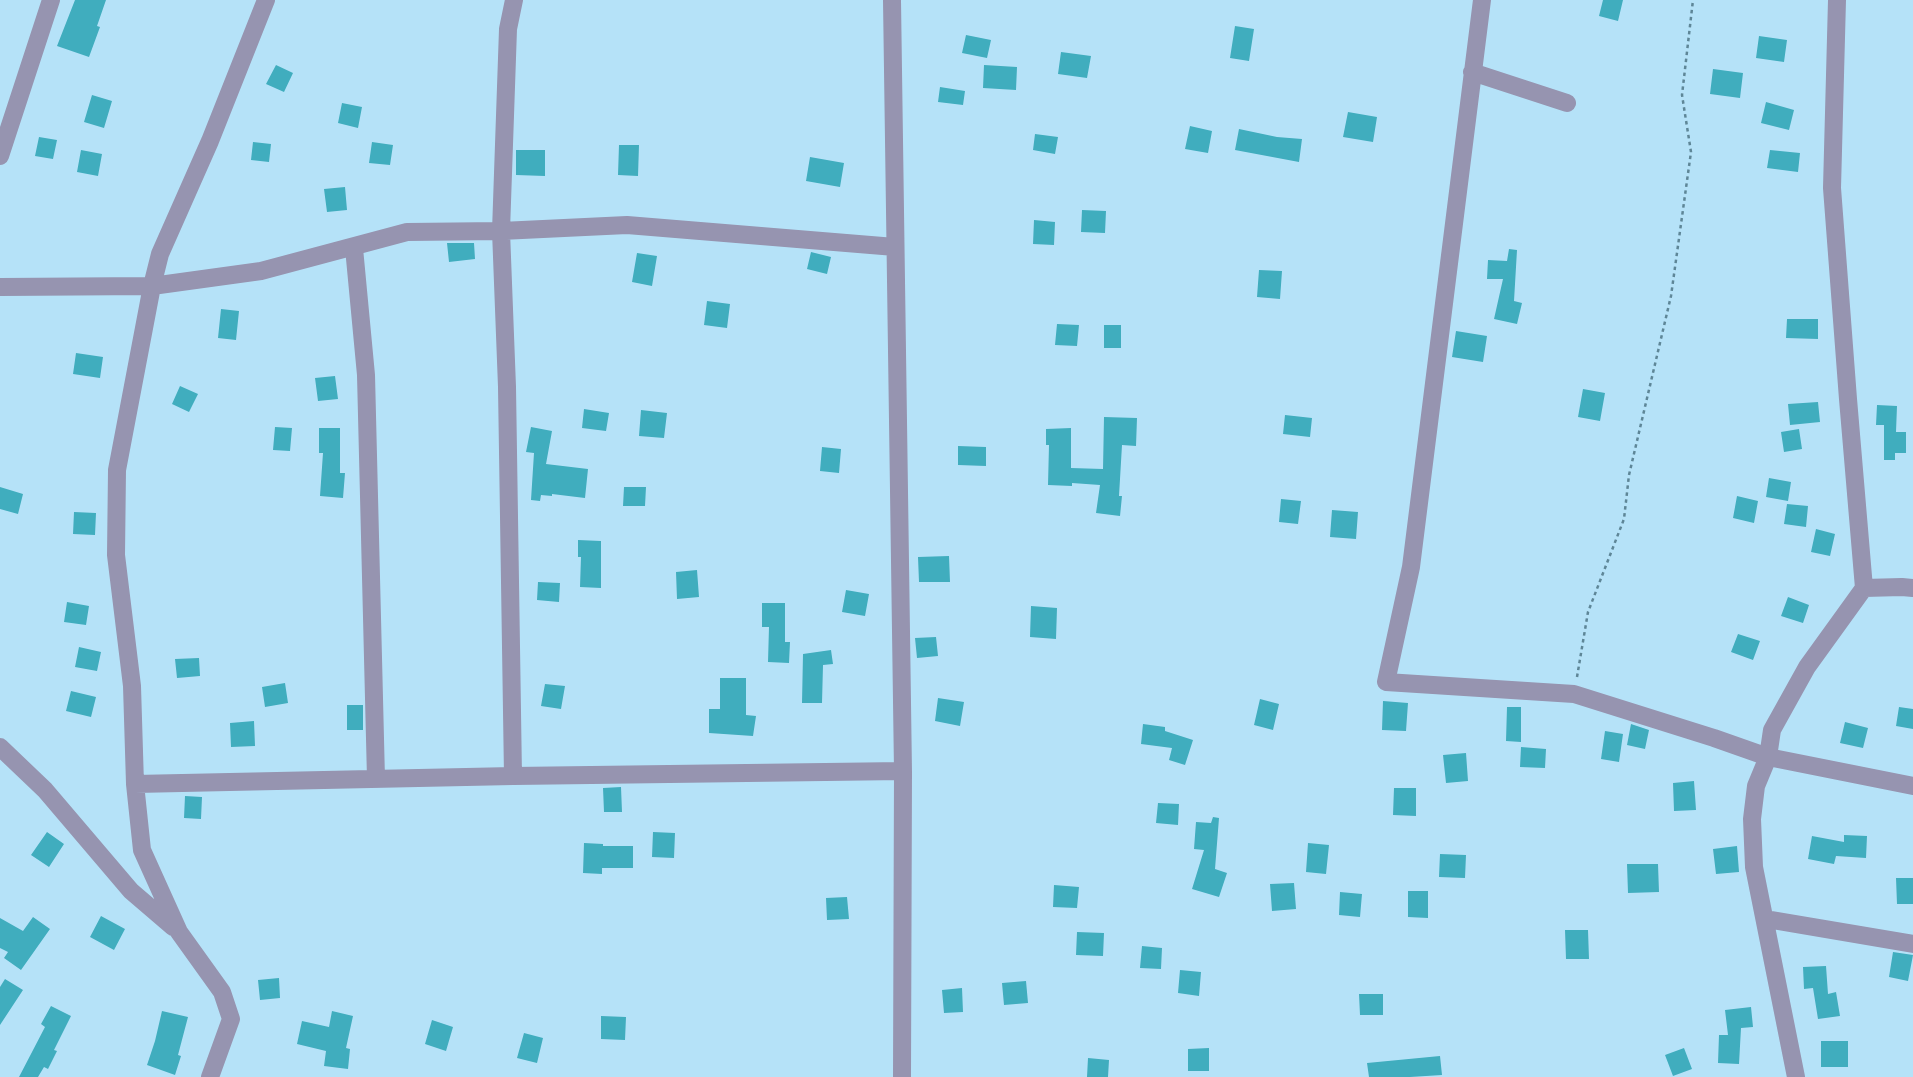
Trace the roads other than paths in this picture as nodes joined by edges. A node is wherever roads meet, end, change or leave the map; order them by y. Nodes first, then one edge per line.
1 (51, 0) edge
2 (266, 0) edge
3 (514, 0) edge
4 (892, 0) edge
5 (1482, 0) edge
6 (1837, 0) edge
7 (1472, 72) junction
8 (1567, 103) dead end
9 (0, 156) edge
10 (501, 231) junction
11 (354, 247) junction
12 (895, 247) junction
13 (152, 286) junction
14 (0, 287) edge
15 (1864, 588) junction
16 (1913, 588) edge
17 (0, 747) edge
18 (1768, 757) junction
19 (903, 771) junction
20 (513, 776) junction
21 (376, 779) junction
22 (135, 784) junction
23 (1913, 786) edge
24 (1766, 919) junction
25 (179, 932) junction
26 (1913, 944) edge
27 (210, 1077) edge
28 (902, 1077) edge
29 (1796, 1077) edge

1 - 9 street
2 - 13 street
3 - 10 street
4 - 12 street
5 - 7 street
6 - 15 street
7 - 8 street
7 - 18 street
10 - 11 street
10 - 12 street
10 - 20 street
11 - 13 street
11 - 21 street
12 - 19 street
13 - 14 street
13 - 22 street
15 - 16 street
15 - 18 street
17 - 25 street
18 - 23 street
18 - 24 street
19 - 20 street
19 - 28 street
20 - 21 street
21 - 22 street
22 - 25 street
24 - 26 street
24 - 29 street
25 - 27 street

